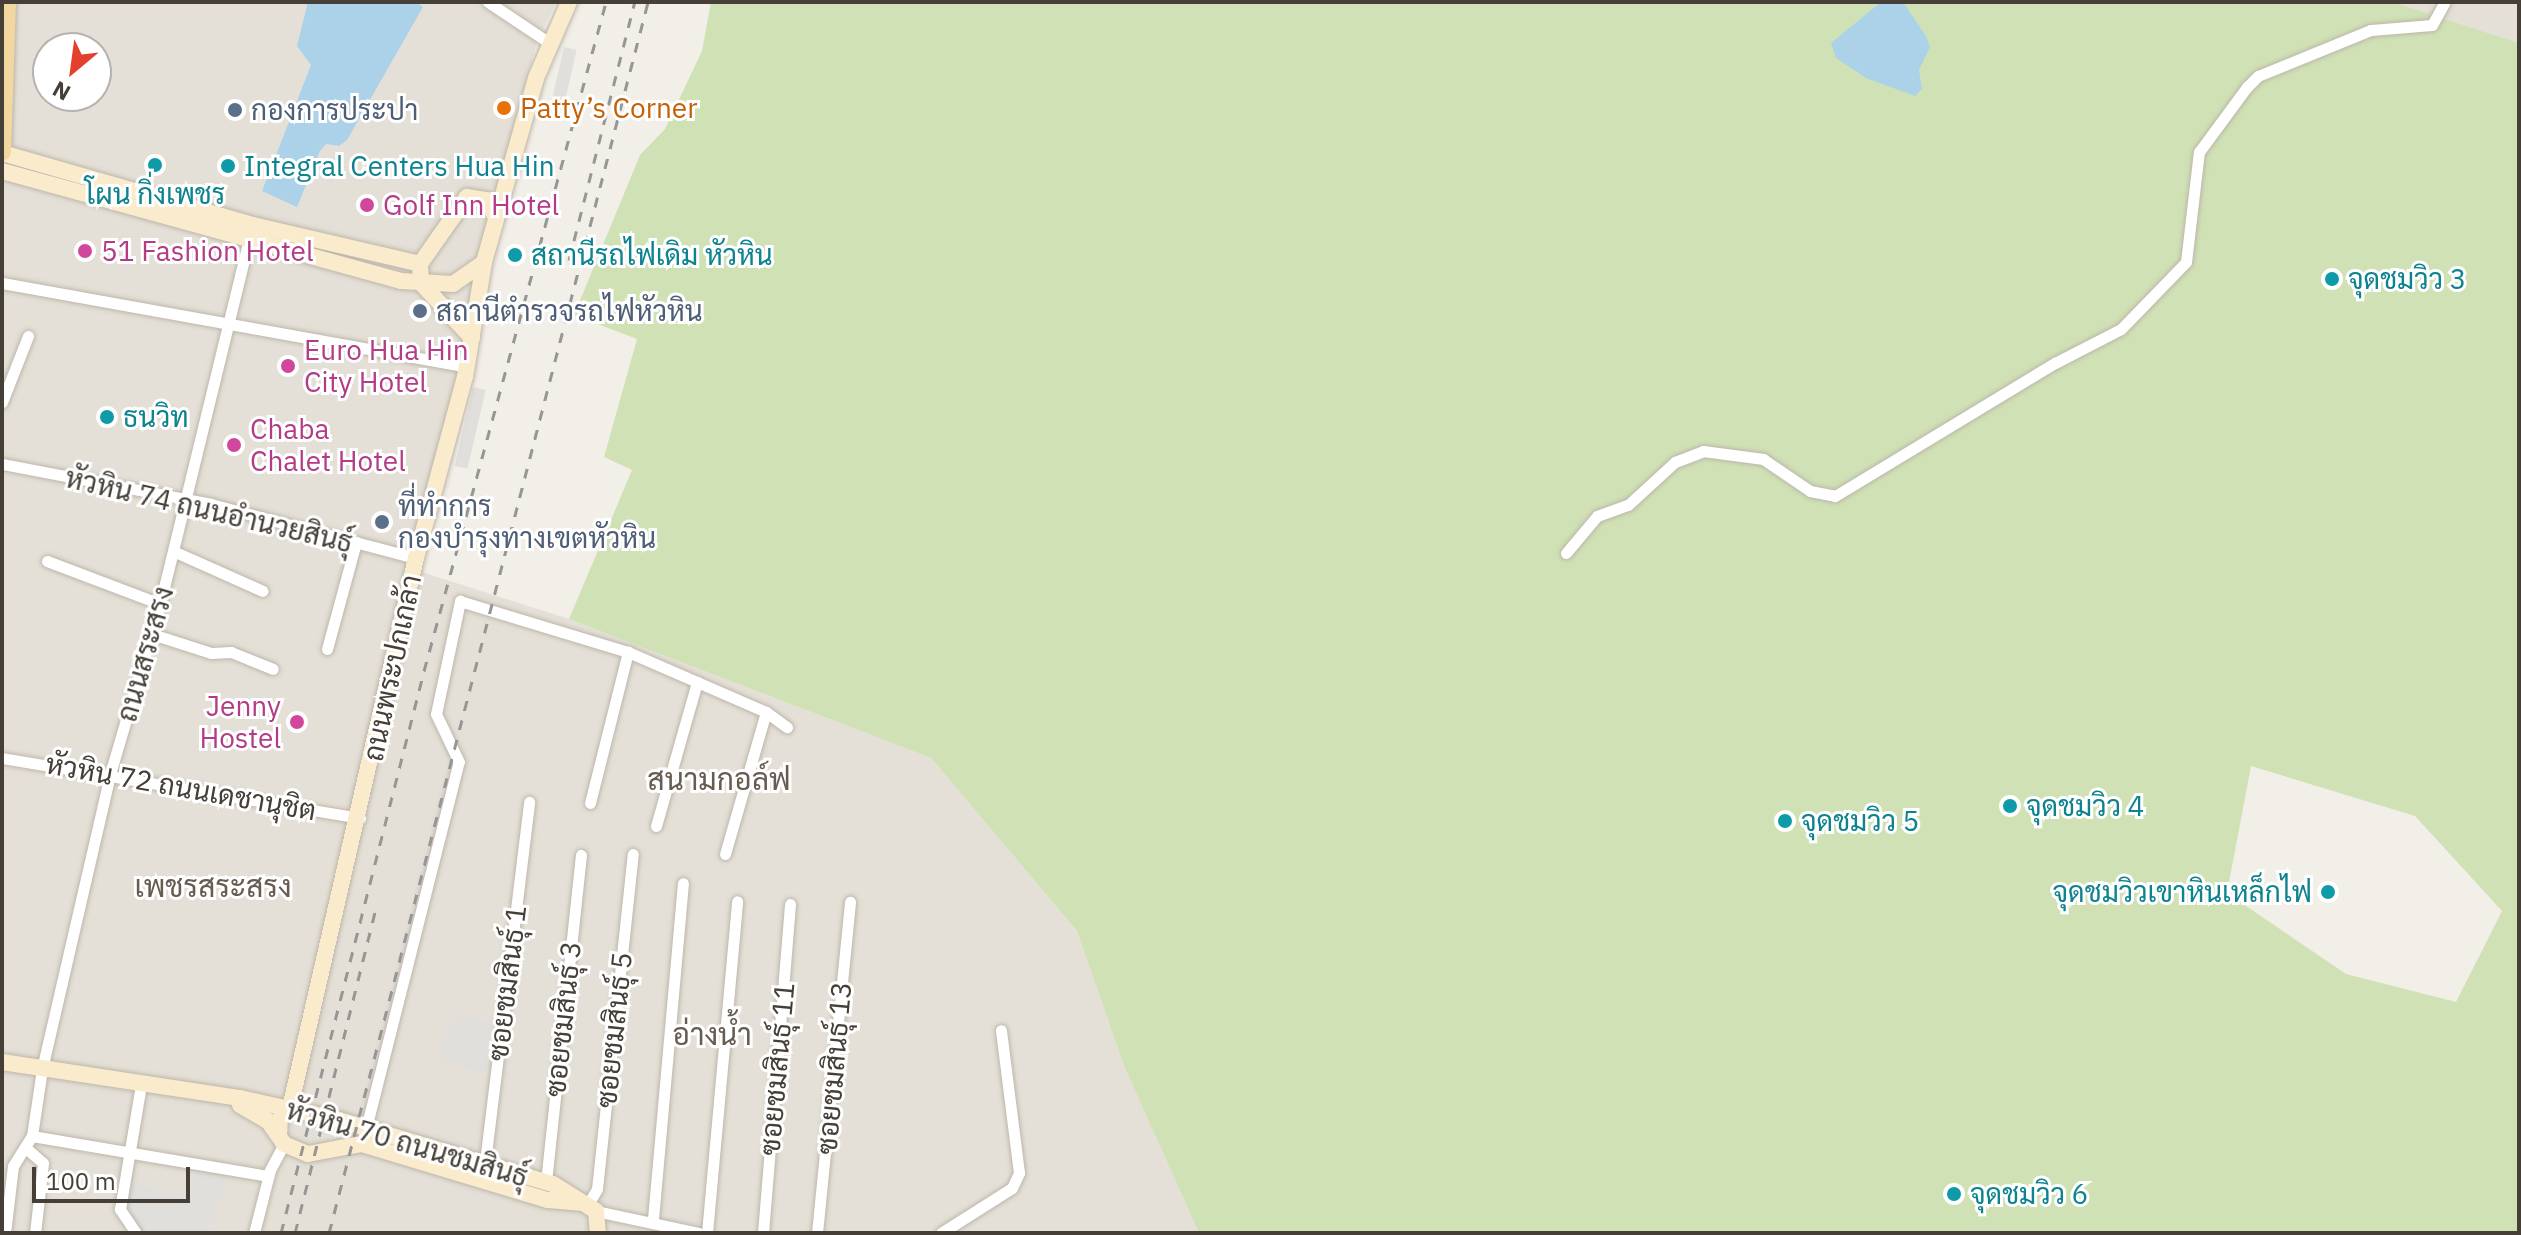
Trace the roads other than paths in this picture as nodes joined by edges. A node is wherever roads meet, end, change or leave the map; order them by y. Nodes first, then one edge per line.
1 (7, 2) edge
2 (488, 2) edge
3 (569, 2) edge
4 (2445, 2) edge
5 (548, 42) junction
6 (2, 153) edge
7 (2, 171) edge
8 (509, 175) junction
9 (475, 195) junction
10 (128, 198) junction
11 (496, 218) junction
12 (251, 232) junction
13 (351, 259) junction
14 (484, 262) junction
15 (420, 264) junction
16 (2, 283) edge
17 (421, 283) junction
18 (229, 322) junction
19 (28, 336) dead end
20 (472, 338) junction
21 (467, 367) junction
22 (2, 402) edge
23 (2, 464) edge
24 (185, 500) junction
25 (356, 542) junction
26 (173, 551) junction
27 (1566, 553) dead end
28 (416, 558) junction
29 (47, 561) dead end
30 (263, 591) dead end
31 (160, 604) junction
32 (152, 634) junction
33 (327, 649) dead end
34 (628, 652) junction
35 (273, 669) dead end
36 (697, 682) junction
37 (766, 712) junction
38 (787, 727) dead end
39 (2, 758) edge
40 (110, 774) junction
41 (529, 802) dead end
42 (590, 803) dead end
43 (360, 818) junction
44 (656, 826) dead end
45 (633, 854) dead end
46 (725, 854) dead end
47 (581, 855) dead end
48 (683, 883) dead end
49 (737, 901) dead end
50 (850, 902) dead end
51 (790, 904) dead end
52 (1001, 1030) dead end
53 (2, 1062) edge
54 (42, 1069) junction
55 (141, 1085) junction
56 (220, 1097) junction
57 (290, 1108) junction
58 (330, 1118) junction
59 (32, 1136) junction
60 (364, 1136) junction
61 (282, 1140) junction
62 (27, 1149) junction
63 (129, 1150) junction
64 (329, 1152) junction
65 (483, 1172) junction
66 (268, 1176) junction
67 (546, 1182) junction
68 (592, 1208) junction
69 (653, 1219) junction
70 (5, 1233) edge
71 (35, 1233) edge
72 (136, 1233) edge
73 (254, 1233) edge
74 (598, 1233) edge
75 (699, 1233) edge
76 (707, 1233) edge
77 (763, 1233) edge
78 (817, 1233) edge
79 (941, 1233) edge

1 - 6 main road
2 - 5 street
3 - 5 street, ถนนพระปกเกล้า
4 - 27 street
5 - 8 street, ถนนพระปกเกล้า
6 - 10 street
7 - 10 street
8 - 9 street
8 - 11 street, ถนนพระปกเกล้า
9 - 11 street
9 - 15 street
10 - 12 street
11 - 14 street, ถนนพระปกเกล้า
12 - 13 street
12 - 18 street, ถนนสระสรง
13 - 15 street
13 - 17 street
14 - 17 street
14 - 20 street, ถนนพระปกเกล้า
15 - 17 street
16 - 18 street
17 - 20 street
18 - 21 street
18 - 24 street, ถนนสระสรง
19 - 22 street
20 - 21 street, ถนนพระปกเกล้า
21 - 28 street, ถนนพระปกเกล้า
23 - 24 street, หัวหิน 74 ถนนอำนวยสินธุ์
24 - 25 street, หัวหิน 74 ถนนอำนวยสินธุ์
24 - 26 street, ถนนสระสรง
25 - 28 street, หัวหิน 74 ถนนอำนวยสินธุ์
25 - 33 street
26 - 30 street
26 - 31 street, ถนนสระสรง
28 - 43 street, ถนนพระปกเกล้า
29 - 31 street
31 - 32 street, ถนนสระสรง
32 - 35 street
32 - 40 street, ถนนสระสรง
34 - 36 street
34 - 42 street
34 - 60 street
36 - 37 street
36 - 44 street
37 - 38 street
37 - 46 street
39 - 40 street, หัวหิน 72 ถนนเดชานุชิต
40 - 43 street, หัวหิน 72 ถนนเดชานุชิต
40 - 54 street, ถนนสระสรง
41 - 65 street, ซอยชมสินธุ์ 1
43 - 57 street, ถนนพระปกเกล้า
45 - 68 street, ซอยชมสินธุ์ 5
47 - 67 street, ซอยชมสินธุ์ 3
48 - 69 street
49 - 76 street
50 - 78 street, ซอยชมสินธุ์ 13
51 - 77 street, ซอยชมสินธุ์ 11
52 - 79 street
53 - 54 street, หัวหิน 70 ถนนชมสินธุ์
54 - 55 street, หัวหิน 70 ถนนชมสินธุ์
54 - 59 street, ถนนสระสรง
55 - 56 street, หัวหิน 70 ถนนชมสินธุ์
55 - 63 street
56 - 57 street, หัวหิน 70 ถนนชมสินธุ์
56 - 61 street, หัวหิน 70 ถนนชมสินธุ์
57 - 58 street, หัวหิน 70 ถนนชมสินธุ์
57 - 61 street
58 - 60 street, หัวหิน 70 ถนนชมสินธุ์
58 - 64 street
59 - 62 street, ถนนสระสรง
59 - 63 street
60 - 64 street, หัวหิน 70 ถนนชมสินธุ์
60 - 65 street, หัวหิน 70 ถนนชมสินธุ์
61 - 64 street, หัวหิน 70 ถนนชมสินธุ์
61 - 66 street
62 - 70 street, ถนนสระสรง
62 - 71 street
63 - 66 street
63 - 72 street
65 - 67 street, หัวหิน 70 ถนนชมสินธุ์
65 - 68 street, หัวหิน 70 ถนนชมสินธุ์
66 - 73 street
67 - 68 street, หัวหิน 70 ถนนชมสินธุ์
68 - 69 street, หัวหิน 70 ถนนชมสินธุ์
68 - 74 street
69 - 75 street, หัวหิน 70 ถนนชมสินธุ์

